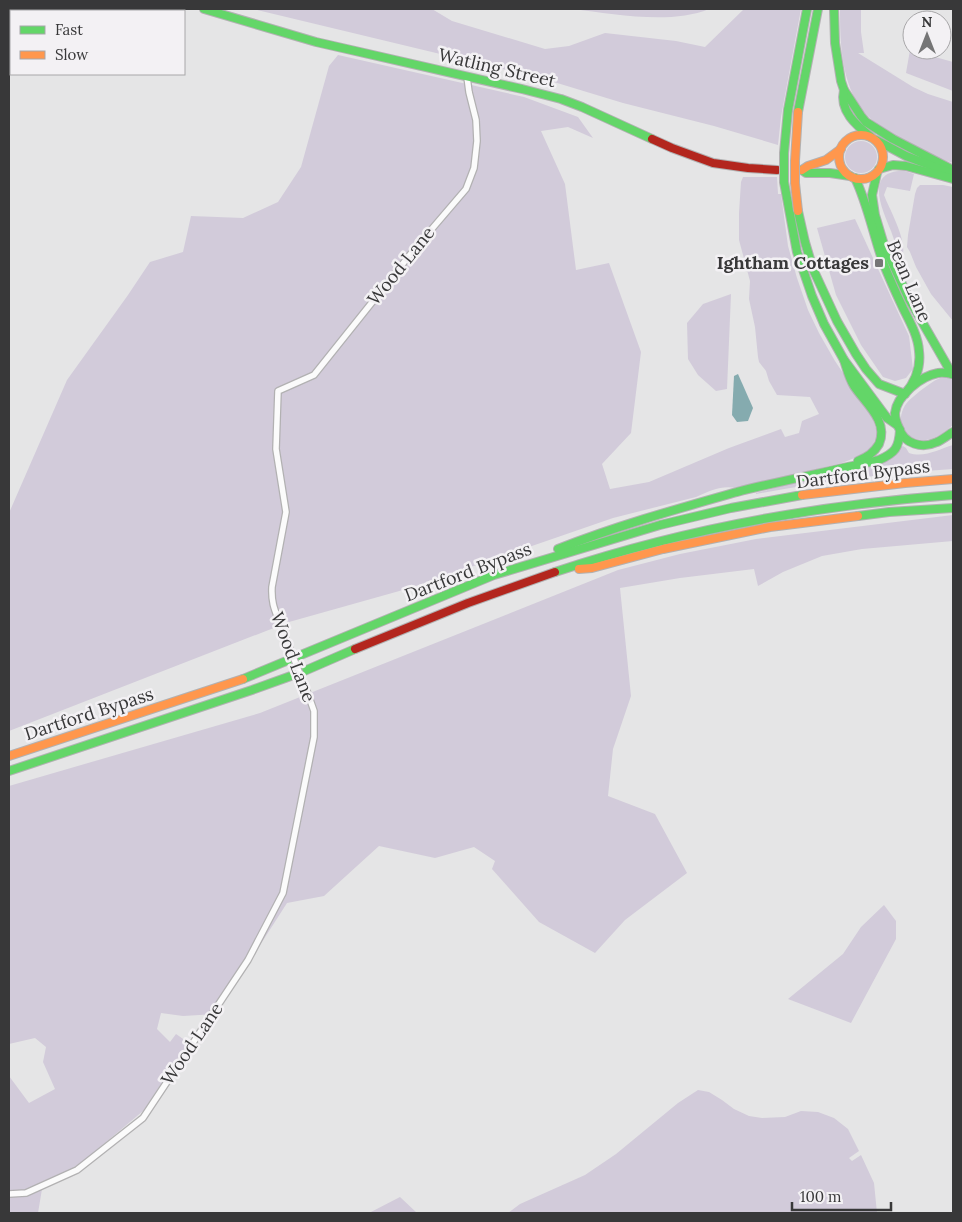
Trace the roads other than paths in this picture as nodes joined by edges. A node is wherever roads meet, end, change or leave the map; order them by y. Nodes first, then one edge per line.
1 (204, 9) edge
2 (808, 9) edge
3 (818, 9) edge
4 (834, 9) edge
5 (468, 77) junction
6 (844, 90) junction
7 (871, 138) junction
8 (841, 149) junction
9 (777, 170) dead end
10 (953, 170) edge
11 (878, 171) junction
12 (953, 174) edge
13 (852, 177) junction
14 (953, 180) edge
15 (844, 360) junction
16 (952, 374) edge
17 (905, 394) junction
18 (898, 428) junction
19 (952, 433) edge
20 (851, 466) junction
21 (953, 479) edge
22 (953, 495) edge
23 (953, 508) edge
24 (561, 570) junction
25 (494, 575) junction
26 (9, 756) edge
27 (9, 771) edge
28 (9, 1194) edge

1 - 5 main road, Watling Street
2 - 15 main road, bridge
3 - 17 main road, bridge
4 - 6 main road
5 - 9 main road, Watling Street
5 - 28 street, Wood Lane, bridge
6 - 7 main road
6 - 10 main road
7 - 8 main road
7 - 11 main road
7 - 12 main road
8 - 13 main road
8 - 13 main road
11 - 13 main road
11 - 14 main road
11 - 16 main road, Bean Lane
13 - 17 main road, Bean Lane
15 - 18 main road
15 - 20 main road
16 - 17 main road
17 - 18 main road, Bean Lane
18 - 19 main road
18 - 20 main road, Bean Lane
20 - 25 main road
21 - 25 main road, Dartford Bypass
22 - 24 main road, Dartford Bypass
23 - 24 main road
24 - 27 main road, Dartford Bypass
25 - 26 main road, Dartford Bypass

